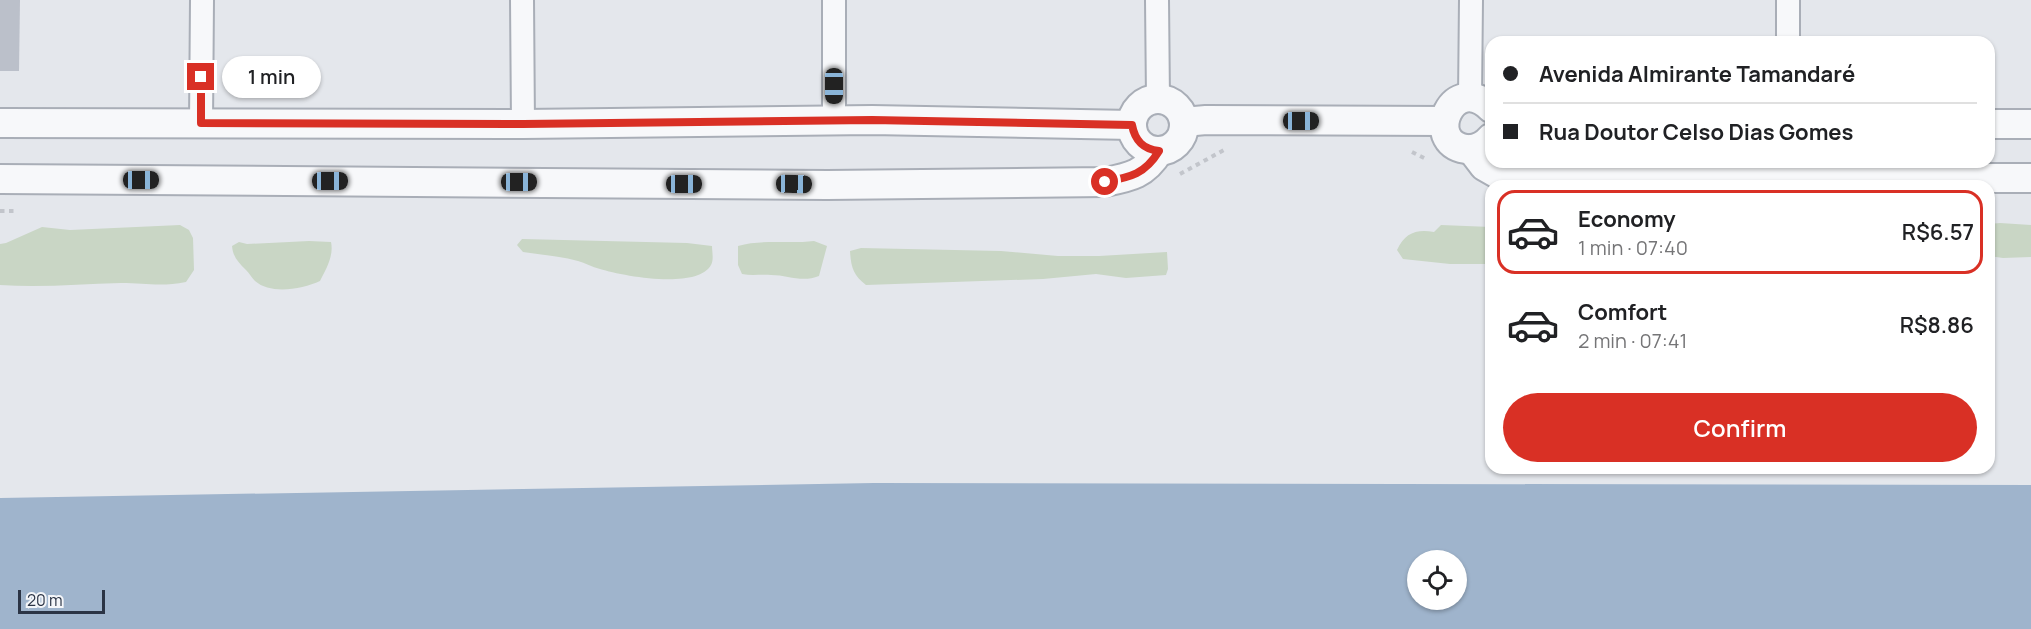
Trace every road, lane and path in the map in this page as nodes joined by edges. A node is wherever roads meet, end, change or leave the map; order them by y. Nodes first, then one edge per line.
1 (202, 0) edge
2 (522, 0) edge
3 (834, 0) edge
4 (1157, 0) edge
5 (1471, 0) edge
6 (1788, 0) edge
7 (1788, 36) edge
8 (1158, 99) junction
9 (1480, 103) edge
10 (834, 121) junction
11 (1444, 121) junction
12 (1184, 122) junction
13 (0, 123) edge
14 (201, 123) junction
15 (523, 124) junction
16 (1995, 124) edge
17 (2031, 124) edge
18 (1132, 125) junction
19 (1481, 144) edge
20 (1159, 151) junction
21 (1485, 167) edge
22 (1488, 168) edge
23 (2031, 178) edge
24 (0, 179) edge

1 - 14 street
2 - 15 street
3 - 10 street
4 - 8 street
5 - 9 street
6 - 7 street
8 - 12 street
8 - 18 street
9 - 11 street
10 - 15 street
10 - 18 street
11 - 12 street
11 - 19 street
12 - 20 street
13 - 14 street
14 - 15 street
16 - 17 street
18 - 20 street
19 - 21 street
20 - 24 street
22 - 23 street

